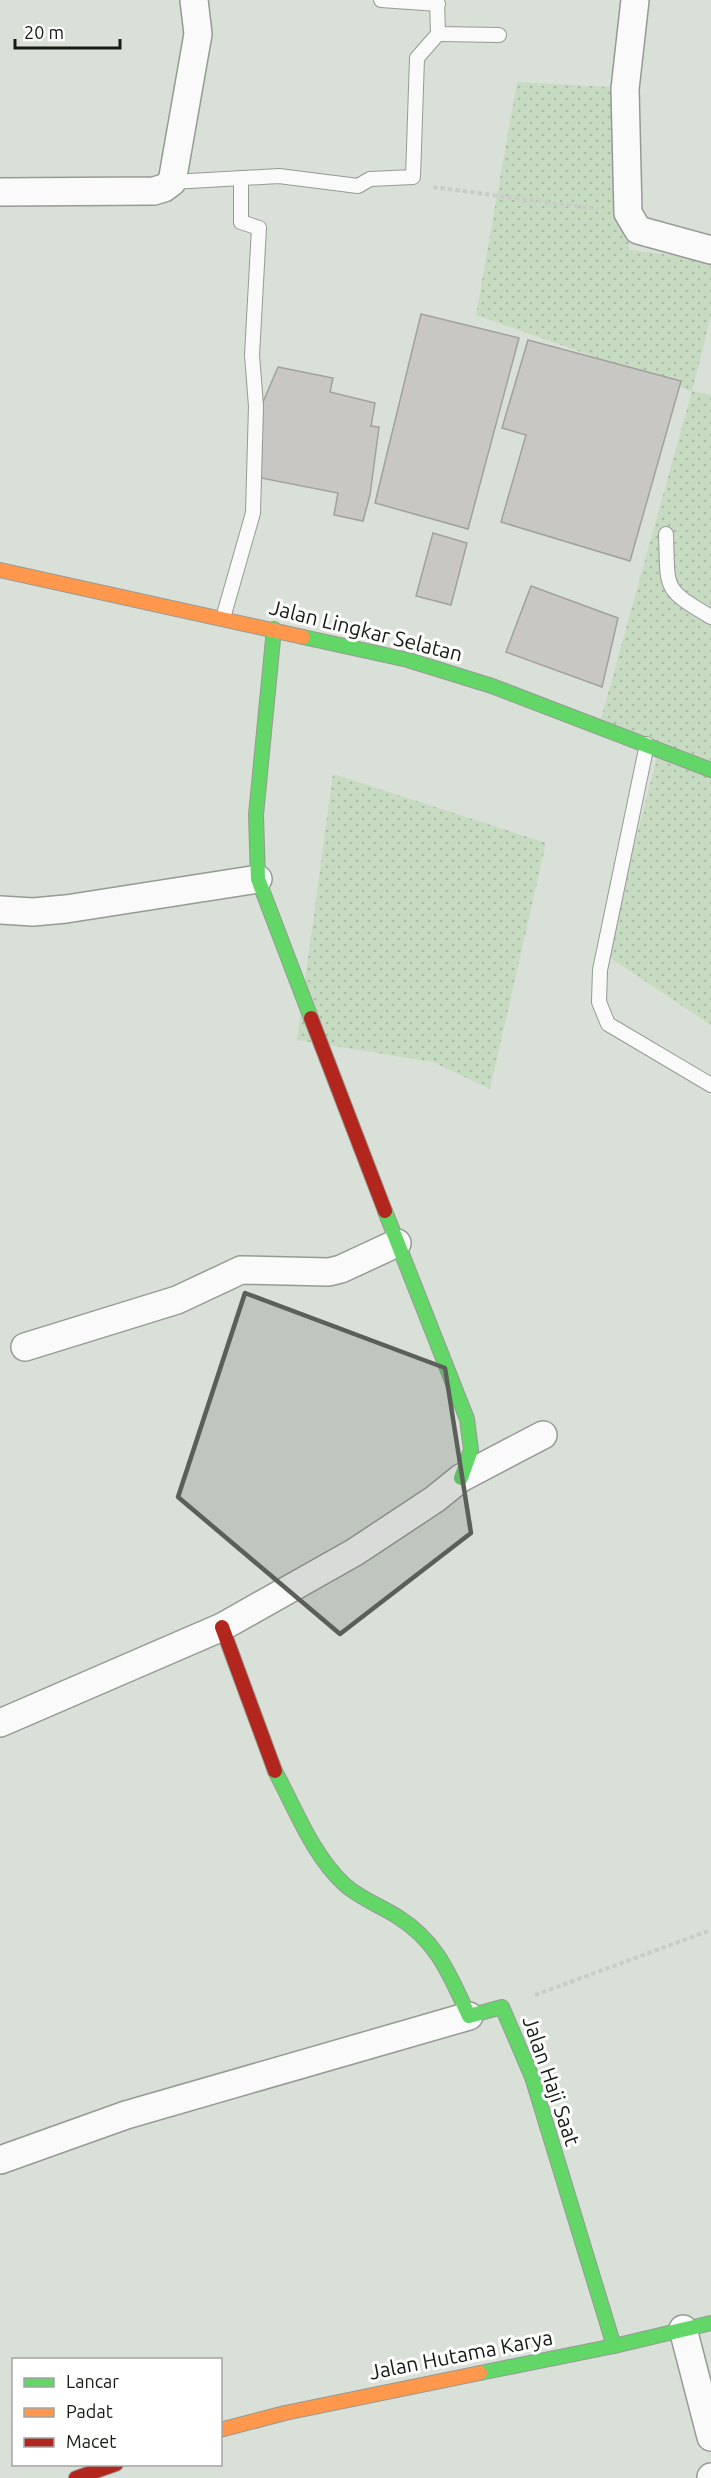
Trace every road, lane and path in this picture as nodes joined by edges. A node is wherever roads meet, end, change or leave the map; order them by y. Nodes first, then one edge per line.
1 (194, 0) edge
2 (381, 0) edge
3 (635, 0) edge
4 (437, 2) edge
5 (438, 34) junction
6 (499, 35) dead end
7 (413, 177) junction
8 (241, 178) junction
9 (172, 182) junction
10 (0, 192) edge
11 (628, 213) junction
12 (711, 250) edge
13 (666, 534) dead end
14 (0, 570) edge
15 (711, 617) edge
16 (223, 618) junction
17 (274, 629) junction
18 (647, 744) junction
19 (711, 770) edge
20 (258, 879) junction
21 (0, 910) edge
22 (711, 1085) edge
23 (397, 1243) junction
24 (25, 1347) dead end
25 (543, 1435) dead end
26 (460, 1478) junction
27 (222, 1627) junction
28 (0, 1724) edge
29 (711, 1930) edge
30 (502, 2007) junction
31 (469, 2016) junction
32 (0, 2160) edge
33 (711, 2324) edge
34 (683, 2329) junction
35 (614, 2346) junction
36 (222, 2429) edge
37 (711, 2438) edge
38 (110, 2466) edge
39 (76, 2478) edge

1 - 9 street
2 - 4 lane
3 - 11 street
4 - 5 lane
5 - 6 lane
5 - 7 lane
7 - 8 lane
7 - 11 path
8 - 9 lane
8 - 16 lane
9 - 10 street
11 - 12 street
13 - 15 lane
14 - 16 street, Jalan Lingkar Selatan
16 - 17 street, Jalan Lingkar Selatan
17 - 18 street, Jalan Lingkar Selatan
17 - 20 street
18 - 19 street, Jalan Lingkar Selatan
18 - 22 lane
20 - 21 street
20 - 23 street
23 - 24 street
23 - 26 street
25 - 26 street
26 - 27 street
27 - 28 street
27 - 31 street
29 - 30 path
30 - 31 street, Jalan Haji Saat
30 - 35 street, Jalan Haji Saat
31 - 32 street
33 - 34 street, Jalan Hutama Karya
34 - 35 street, Jalan Hutama Karya
34 - 37 street
35 - 36 street, Jalan Hutama Karya
38 - 39 street

